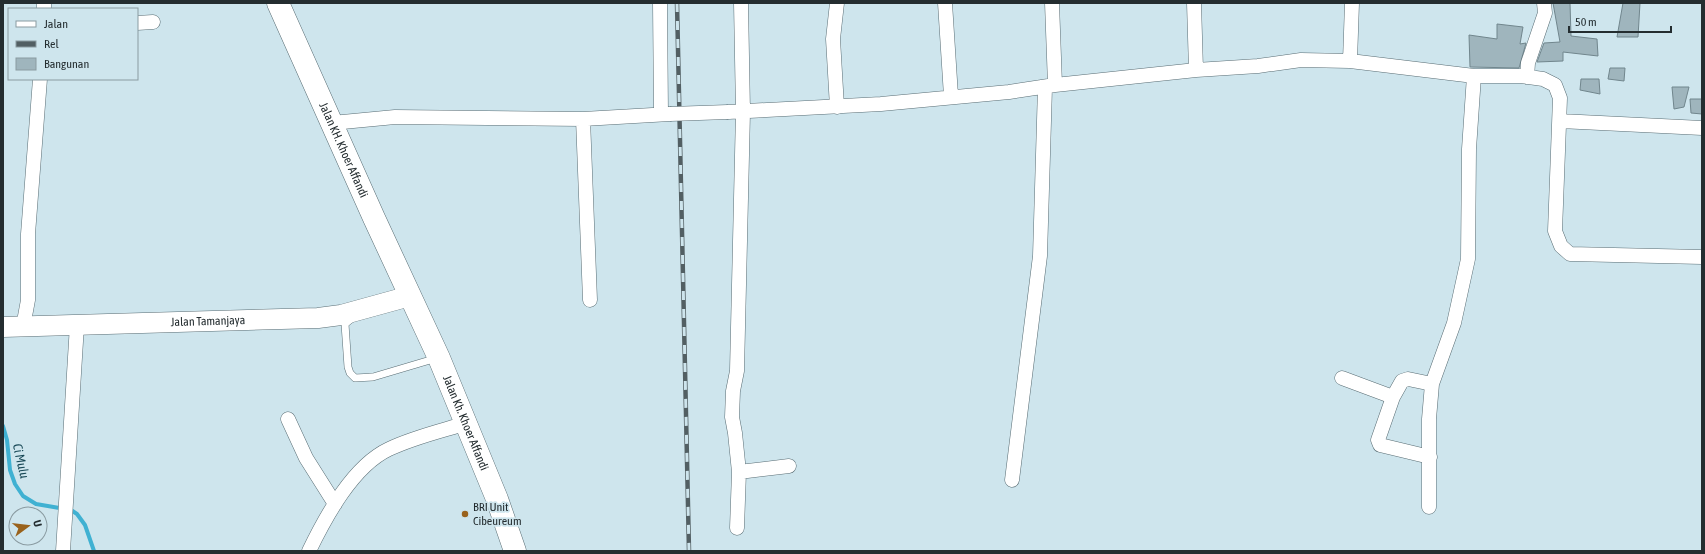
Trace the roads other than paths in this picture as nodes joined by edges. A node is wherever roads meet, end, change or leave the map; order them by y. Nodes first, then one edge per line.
1 (278, 3) edge
2 (660, 3) edge
3 (741, 3) edge
4 (837, 3) edge
5 (945, 3) edge
6 (1052, 3) edge
7 (1194, 3) edge
8 (1352, 3) edge
9 (1544, 3) edge
10 (153, 22) dead end
11 (138, 23) edge
12 (1350, 61) junction
13 (1196, 70) junction
14 (1474, 76) junction
15 (1527, 77) junction
16 (40, 80) edge
17 (1050, 86) junction
18 (951, 96) junction
19 (837, 107) junction
20 (743, 112) junction
21 (666, 114) junction
22 (583, 119) junction
23 (1560, 121) junction
24 (332, 123) junction
25 (1702, 128) edge
26 (1702, 257) edge
27 (590, 300) dead end
28 (410, 302) junction
29 (378, 313) dead end
30 (76, 325) junction
31 (3, 327) edge
32 (23, 327) junction
33 (439, 358) junction
34 (1342, 378) dead end
35 (1432, 384) junction
36 (1393, 397) junction
37 (288, 419) dead end
38 (468, 423) junction
39 (1430, 458) junction
40 (789, 466) dead end
41 (739, 472) junction
42 (1012, 480) dead end
43 (335, 504) junction
44 (1429, 507) dead end
45 (737, 528) dead end
46 (62, 551) edge
47 (309, 551) edge
48 (516, 551) edge

1 - 24 main road, Jalan KH. Khoer Affandi
2 - 21 street
3 - 20 street
4 - 19 street
5 - 18 street
6 - 17 street
7 - 13 street
8 - 12 street
9 - 15 street
10 - 11 street
12 - 13 street
12 - 14 street
13 - 17 street
14 - 15 street
14 - 35 street
15 - 23 street
16 - 32 street
17 - 18 street
17 - 42 street
18 - 19 street
19 - 20 street
20 - 21 street, bridge
20 - 41 street
21 - 22 street
22 - 24 street
22 - 27 street
23 - 25 street
23 - 26 street
24 - 28 main road, Jalan KH. Khoer Affandi
28 - 30 street, Jalan Tamanjaya
28 - 33 main road, Jalan Kh. Khoer Affandi
29 - 33 lane
30 - 32 street, Jalan Tamanjaya
30 - 46 street
31 - 32 street, Jalan Tamanjaya
33 - 38 main road, Jalan Kh. Khoer Affandi
34 - 36 street
35 - 36 street
35 - 39 street
36 - 39 street
37 - 43 street
38 - 43 street
38 - 48 main road, Jalan Kh. Khoer Affandi
39 - 44 street
40 - 41 street
41 - 45 street
43 - 47 street

